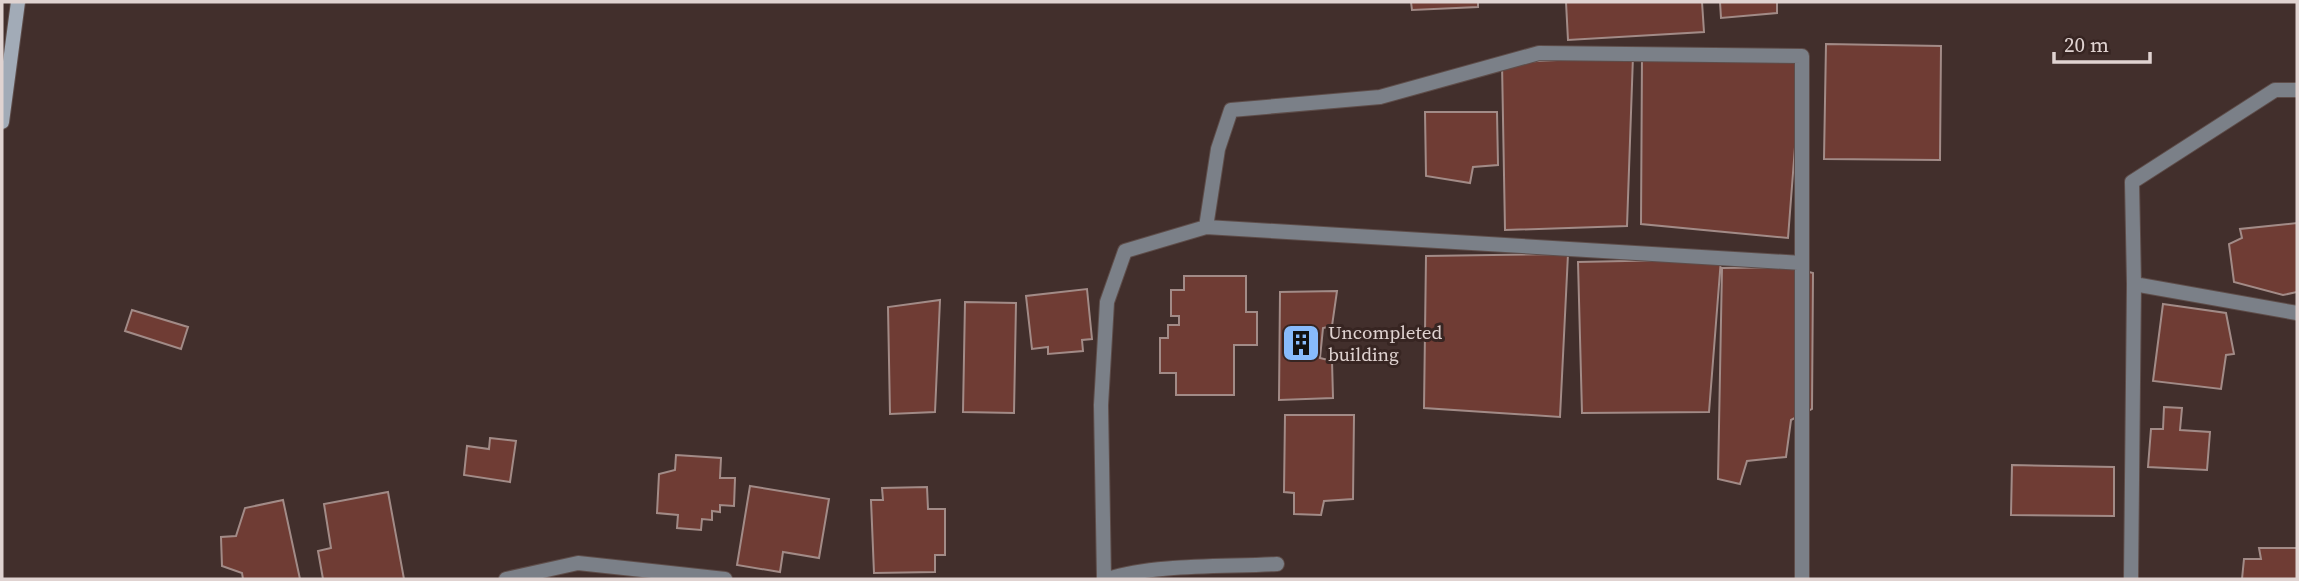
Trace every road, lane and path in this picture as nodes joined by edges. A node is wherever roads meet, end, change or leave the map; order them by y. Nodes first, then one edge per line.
1 (18, 2) edge
2 (2297, 90) edge
3 (2, 122) edge
4 (1206, 227) junction
5 (1802, 263) junction
6 (2134, 284) junction
7 (2297, 313) edge
8 (1277, 564) dead end
9 (506, 579) edge
10 (725, 579) edge
11 (1106, 579) edge
12 (1802, 579) edge
13 (2131, 579) edge

1 - 3 main road
2 - 6 street
4 - 5 street
4 - 5 street
4 - 11 street
5 - 12 street
6 - 7 street
6 - 13 street
8 - 11 street
9 - 10 street

